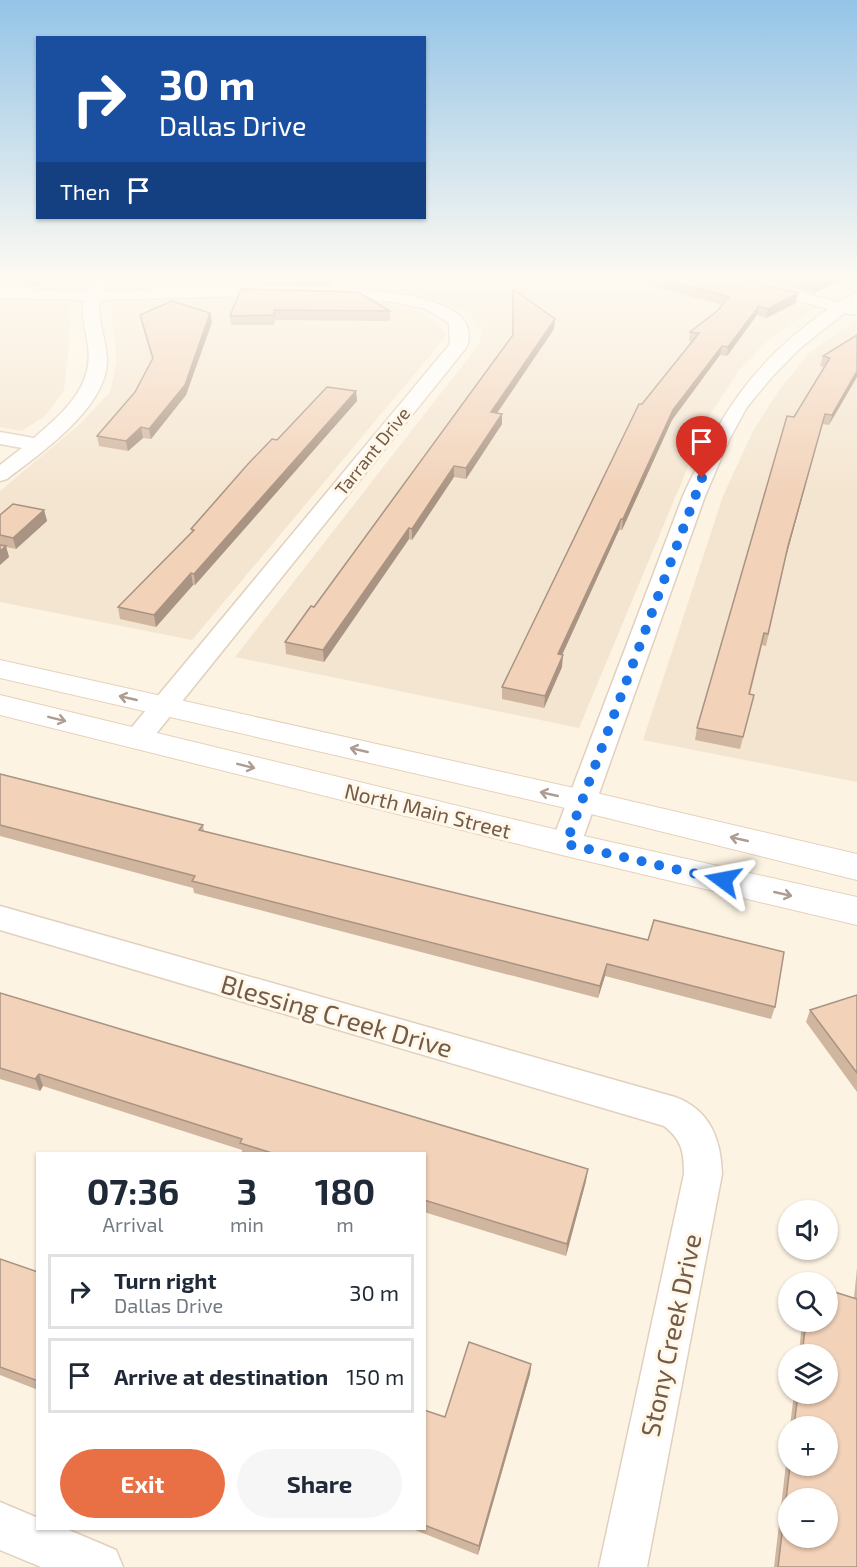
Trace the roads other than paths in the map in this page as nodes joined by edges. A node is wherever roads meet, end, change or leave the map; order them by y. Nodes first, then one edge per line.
1 (94, 349) edge
2 (456, 349) edge
3 (789, 349) edge
4 (0, 438) edge
5 (39, 445) junction
6 (0, 475) edge
7 (0, 669) edge
8 (0, 705) edge
9 (164, 706) junction
10 (137, 739) junction
11 (583, 801) junction
12 (566, 844) junction
13 (857, 867) edge
14 (857, 911) edge
15 (0, 918) edge
16 (675, 1113) joint
17 (0, 1526) edge
18 (99, 1567) edge
19 (623, 1567) edge

1 - 5 street
2 - 9 street, Tarrant Drive
3 - 11 street
4 - 5 street
5 - 6 street
9 -> 7 main road, North Main Street
8 -> 10 main road, North Main Street
9 - 10 street, Tarrant Drive
11 -> 9 main road, North Main Street
10 -> 12 main road, North Main Street
11 - 12 street
13 -> 11 main road, North Main Street
12 -> 14 main road, North Main Street
15 - 16 street, Blessing Creek Drive
16 - 19 street, Stony Creek Drive
17 - 18 street

